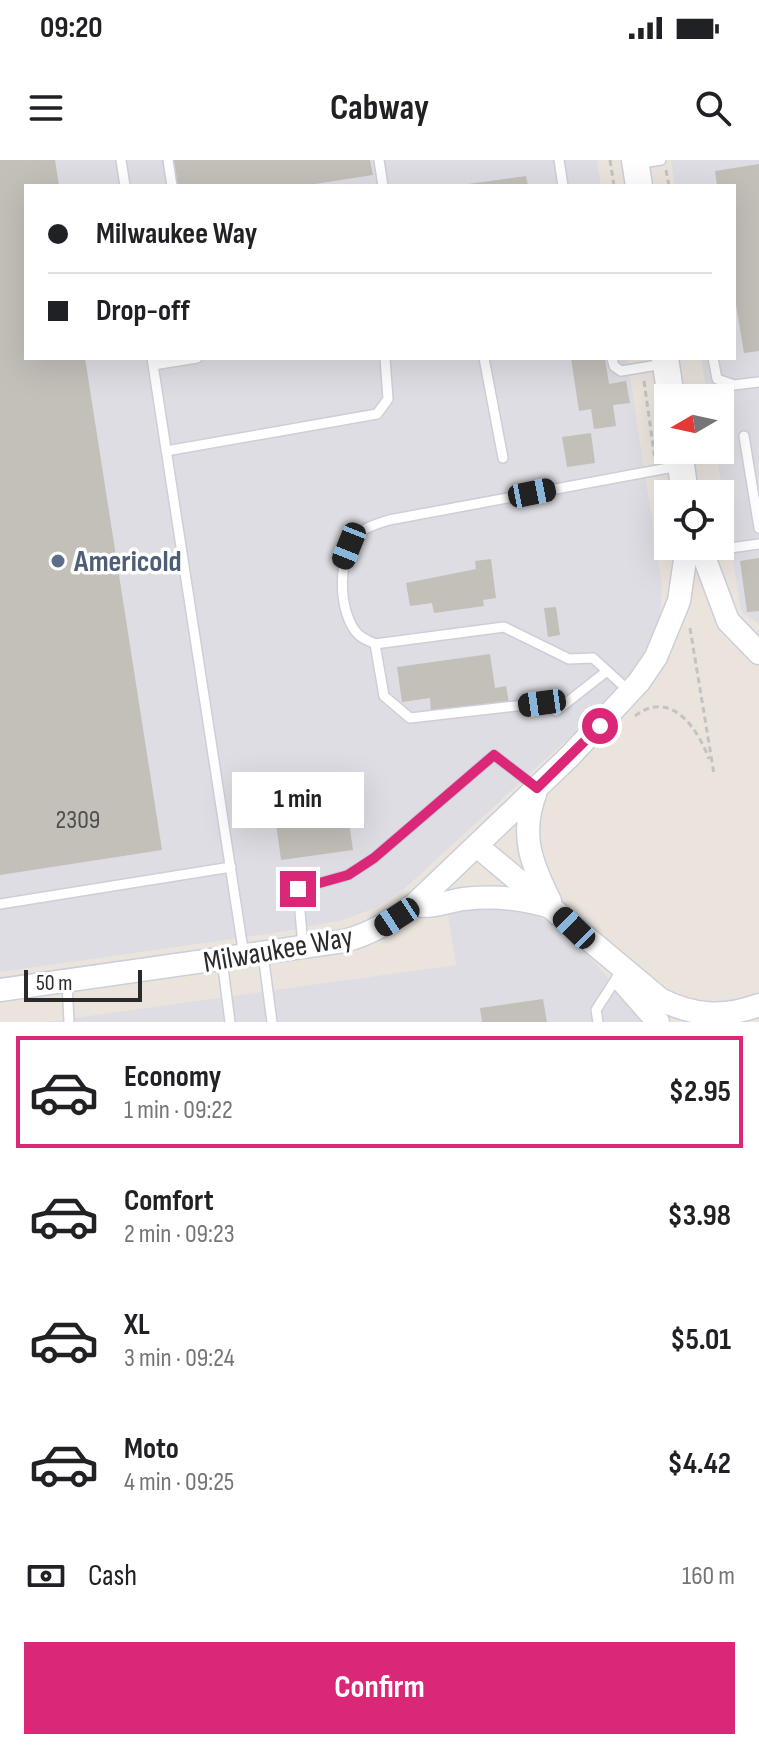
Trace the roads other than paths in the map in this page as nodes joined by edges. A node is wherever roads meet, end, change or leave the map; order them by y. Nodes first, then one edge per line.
1 (121, 160) edge
2 (168, 160) edge
3 (390, 160) edge
4 (559, 160) edge
5 (379, 161) edge
6 (125, 184) edge
7 (172, 184) edge
8 (383, 184) edge
9 (563, 184) edge
10 (174, 360) edge
11 (385, 360) edge
12 (484, 360) edge
13 (612, 360) edge
14 (713, 360) edge
15 (665, 361) edge
16 (152, 362) edge
17 (759, 382) edge
18 (669, 384) edge
19 (744, 436) dead end
20 (166, 451) junction
21 (503, 458) dead end
22 (654, 464) edge
23 (755, 478) edge
24 (759, 528) edge
25 (759, 544) edge
26 (734, 546) edge
27 (691, 560) edge
28 (701, 560) edge
29 (375, 644) junction
30 (759, 653) edge
31 (607, 671) junction
32 (629, 691) junction
33 (537, 788) junction
34 (477, 846) junction
35 (231, 867) junction
36 (0, 904) edge
37 (414, 905) junction
38 (554, 909) junction
39 (593, 946) junction
40 (303, 947) junction
41 (243, 957) junction
42 (618, 976) junction
43 (67, 981) junction
44 (0, 990) edge
45 (759, 1005) edge
46 (69, 1022) edge
47 (230, 1022) edge
48 (272, 1022) edge
49 (598, 1022) edge
50 (658, 1022) edge

1 - 6 lane
2 - 7 lane
3 - 5 lane
4 - 9 lane
5 - 8 lane
10 - 16 lane
11 - 20 lane
12 - 21 lane
13 - 15 lane
14 - 17 lane
15 - 18 main road
16 - 20 lane
19 - 23 lane
20 - 35 lane
22 - 29 lane
23 - 24 lane
25 - 26 lane
27 - 32 street, Milwaukee Way
28 - 30 street
29 - 31 lane
29 - 31 lane
31 - 32 lane
32 - 33 street, Milwaukee Way
33 - 34 street, Milwaukee Way
33 - 38 street
33 - 40 lane
34 - 37 street, Milwaukee Way
34 - 38 street
35 - 36 lane
35 - 41 lane
37 - 38 street
37 - 40 street, Milwaukee Way
38 - 39 street
39 - 42 street
39 - 45 street
40 - 41 street, Milwaukee Way
41 - 43 street, Milwaukee Way
41 - 47 lane
41 - 48 lane
42 - 49 lane
42 - 50 street
43 - 44 street, Milwaukee Way
43 - 46 lane

